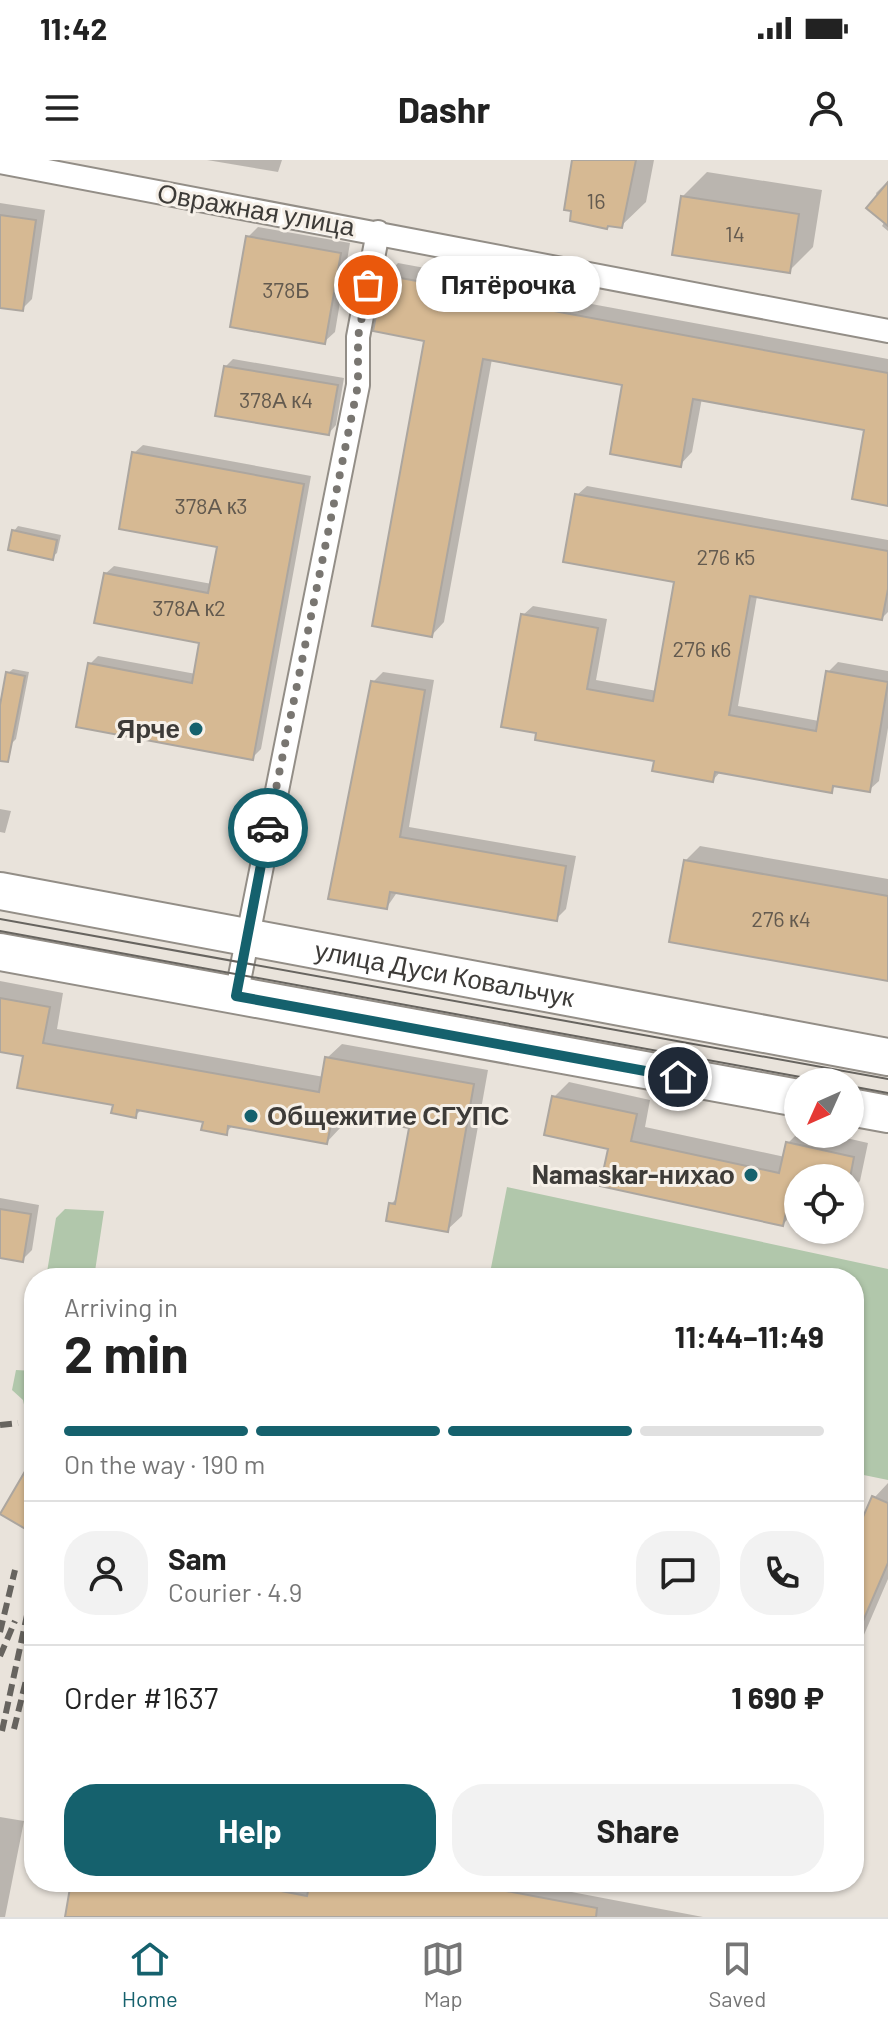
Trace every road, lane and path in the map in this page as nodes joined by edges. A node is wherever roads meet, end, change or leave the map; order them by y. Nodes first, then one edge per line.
1 (0, 162) edge
2 (378, 232) junction
3 (888, 331) edge
4 (0, 891) edge
5 (247, 937) junction
6 (0, 952) edge
7 (236, 996) junction
8 (888, 1057) edge
9 (784, 1095) edge
10 (864, 1110) edge
11 (888, 1114) edge

1 - 2 street, Овражная улица
2 - 3 street, Овражная улица
2 - 5 street
4 - 5 main road, улица Дуси Ковальчук
5 - 7 street
5 - 8 main road, улица Дуси Ковальчук
6 - 7 main road
7 - 9 main road
10 - 11 main road

